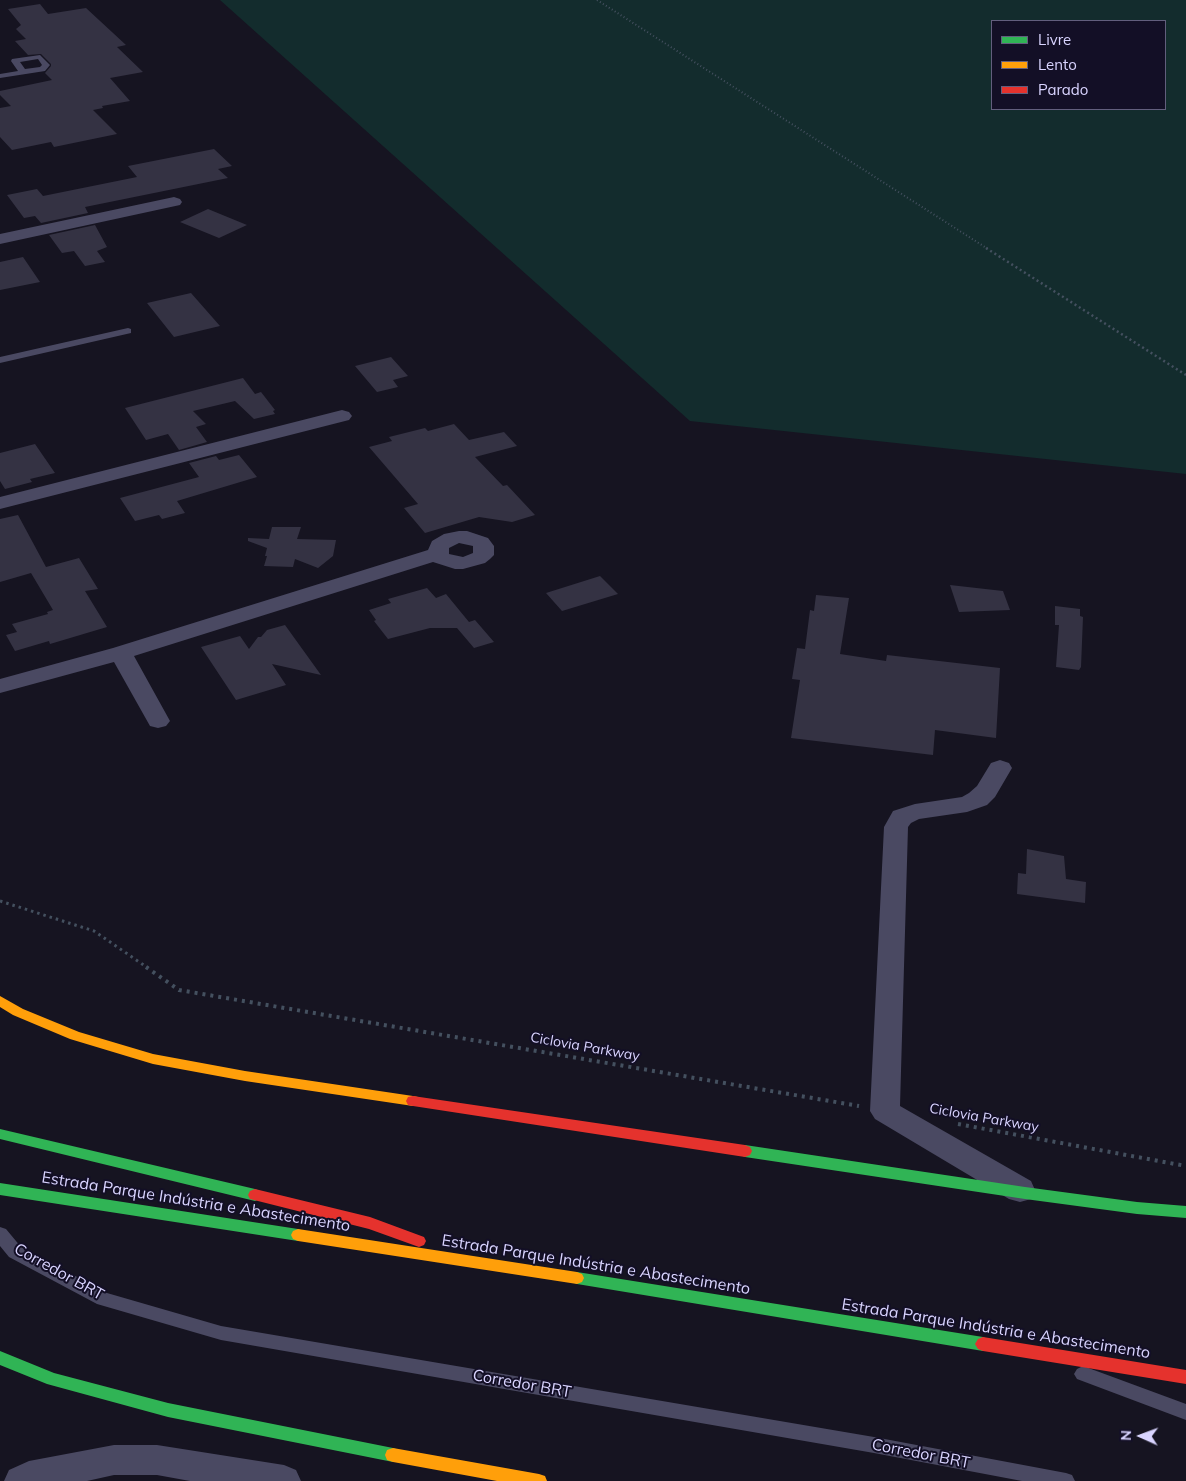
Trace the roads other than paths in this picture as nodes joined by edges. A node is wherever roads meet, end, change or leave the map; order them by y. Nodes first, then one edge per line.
1 (23, 72) dead end
2 (0, 76) edge
3 (174, 202) dead end
4 (0, 239) edge
5 (128, 331) dead end
6 (0, 360) edge
7 (342, 416) dead end
8 (0, 503) edge
9 (438, 554) dead end
10 (121, 652) junction
11 (0, 686) edge
12 (158, 721) dead end
13 (1000, 768) dead end
14 (0, 1001) edge
15 (0, 1134) edge
16 (0, 1189) edge
17 (1026, 1194) junction
18 (1137, 1208) junction
19 (1186, 1212) edge
20 (1179, 1224) dead end
21 (0, 1234) edge
22 (482, 1263) junction
23 (1013, 1348) junction
24 (0, 1358) edge
25 (1186, 1376) edge
26 (1186, 1412) edge
27 (21, 1481) edge
28 (284, 1481) edge
29 (539, 1481) edge
30 (1066, 1481) edge

1 - 2 lane
3 - 4 street
5 - 6 lane
7 - 8 street
9 - 10 street
10 - 11 street
10 - 12 street
13 - 17 street
14 - 17 main road
15 - 22 main road
16 - 22 main road, Estrada Parque Indústria e Abastecimento
17 - 18 main road
18 - 19 main road
18 - 20 main road
21 - 30 lane, Corredor BRT
22 - 23 main road, Estrada Parque Indústria e Abastecimento
23 - 25 main road, Estrada Parque Indústria e Abastecimento
23 - 26 lane
24 - 29 main road
27 - 28 street

